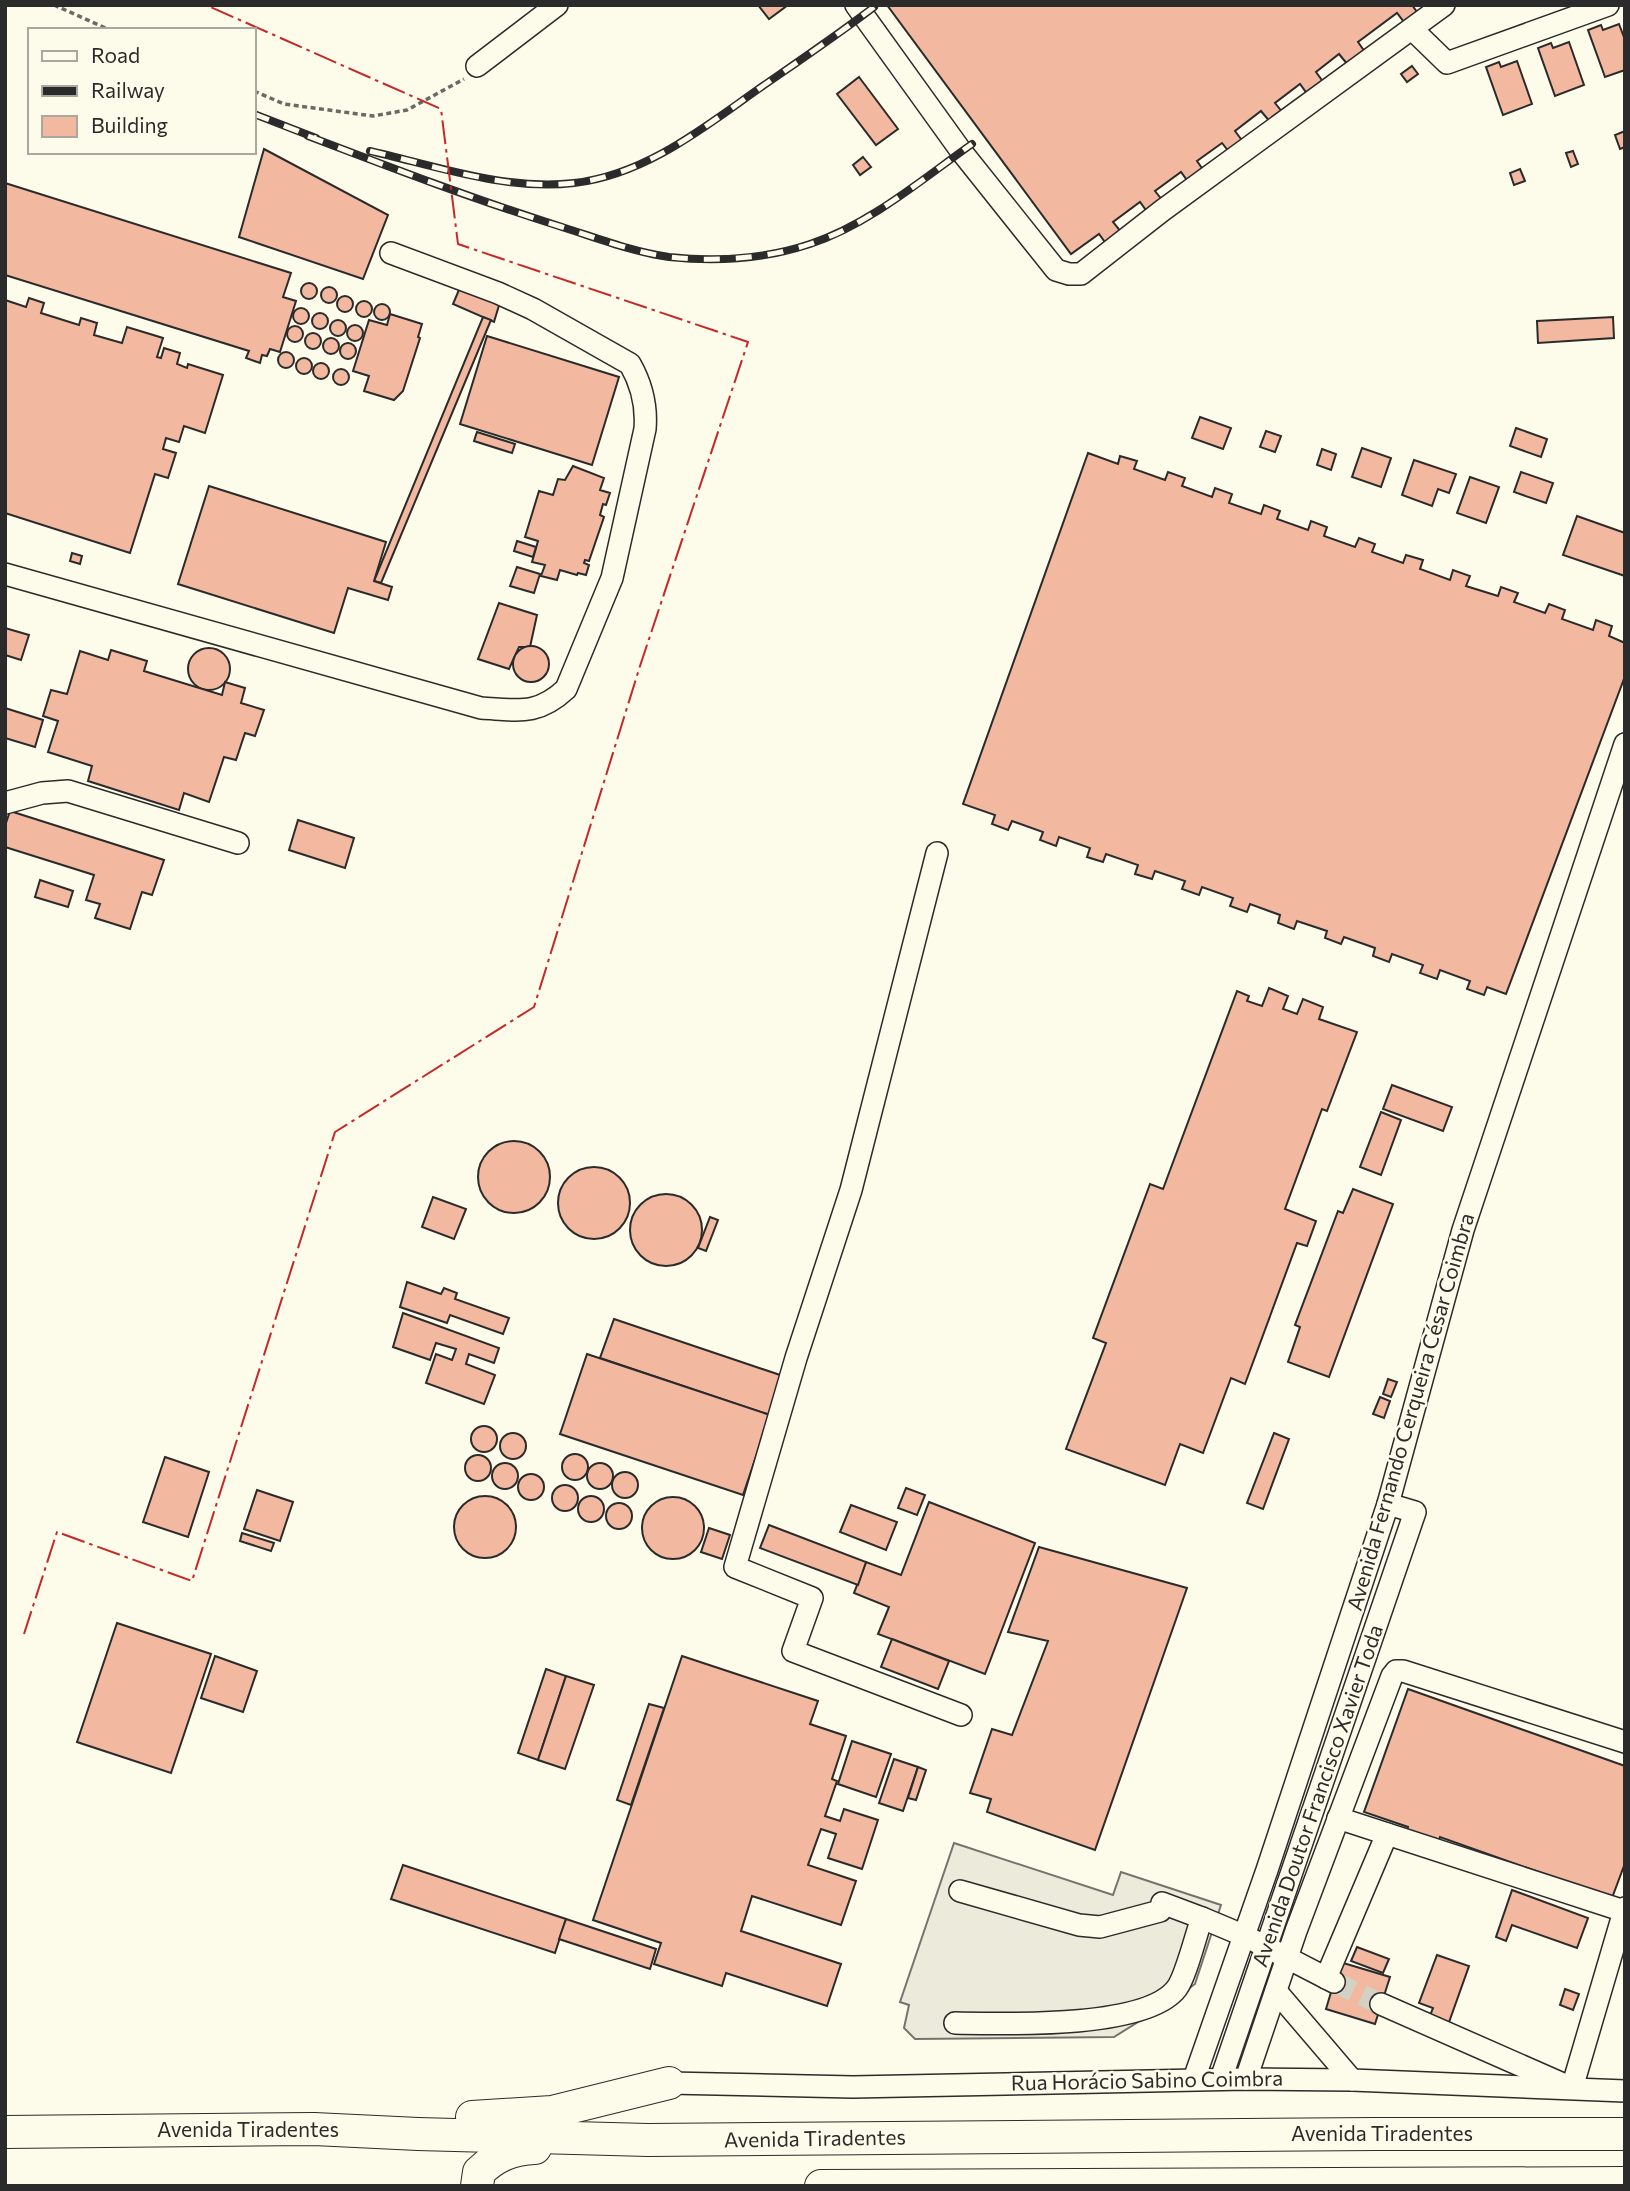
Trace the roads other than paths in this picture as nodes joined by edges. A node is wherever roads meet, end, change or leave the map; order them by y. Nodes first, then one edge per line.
1 (557, 5) edge
2 (856, 5) edge
3 (1444, 5) edge
4 (1608, 5) edge
5 (1412, 29) junction
6 (477, 66) road end
7 (391, 253) dead end
8 (5, 574) edge
9 (1625, 744) edge
10 (5, 803) edge
11 (238, 843) dead end
12 (937, 853) dead end
13 (1388, 1504) junction
14 (961, 1715) dead end
15 (1625, 1742) edge
16 (1338, 1818) junction
17 (1387, 1834) junction
18 (960, 1891) dead end
19 (1624, 1909) edge
20 (1202, 1918) junction
21 (1245, 1936) junction
22 (1266, 1947) junction
23 (1287, 1957) junction
24 (1276, 1991) junction
25 (1381, 2004) tunnel mouth
26 (955, 2023) dead end
27 (1194, 2079) junction
28 (1222, 2079) junction
29 (1246, 2079) junction
30 (1352, 2080) junction
31 (669, 2083) joint
32 (1572, 2088) junction
33 (1625, 2091) edge
34 (350, 2130) junction
35 (5, 2132) edge
36 (1625, 2134) edge
37 (648, 2140) junction
38 (1625, 2183) edge
39 (1188, 2185) edge
40 (477, 2186) edge
41 (821, 2186) edge

1 - 6 street
2 - 5 street
3 - 5 street
4 - 5 street
7 - 8 street
9 - 13 street, Avenida Fernando Cerqueira César Coimbra
10 - 11 street
12 - 14 street
13 - 21 street, Avenida Fernando Cerqueira César Coimbra
13 - 22 street, Avenida Doutor Francisco Xavier Toda
15 - 16 street
16 - 17 street
16 - 23 street
17 - 19 street
17 - 23 street
18 - 20 street
19 - 32 street
20 - 21 street
20 - 26 street
21 - 22 street
21 - 27 street, Avenida Fernando Cerqueira César Coimbra
22 - 23 street
22 - 28 street, Avenida Doutor Francisco Xavier Toda
23 - 24 street
24 - 29 street
24 - 30 street
25 - 32 street
27 - 28 street, Rua Horácio Sabino Coimbra
27 - 31 street, Rua Horácio Sabino Coimbra
28 - 29 street, Rua Horácio Sabino Coimbra
29 - 30 street, Rua Horácio Sabino Coimbra
30 - 32 street, Rua Horácio Sabino Coimbra
31 - 34 highway
32 - 33 street, Rua Horácio Sabino Coimbra
34 - 35 highway, Avenida Tiradentes
34 - 37 highway, Avenida Tiradentes
36 - 37 highway, Avenida Tiradentes
37 - 40 highway
38 - 39 highway
39 - 41 highway

